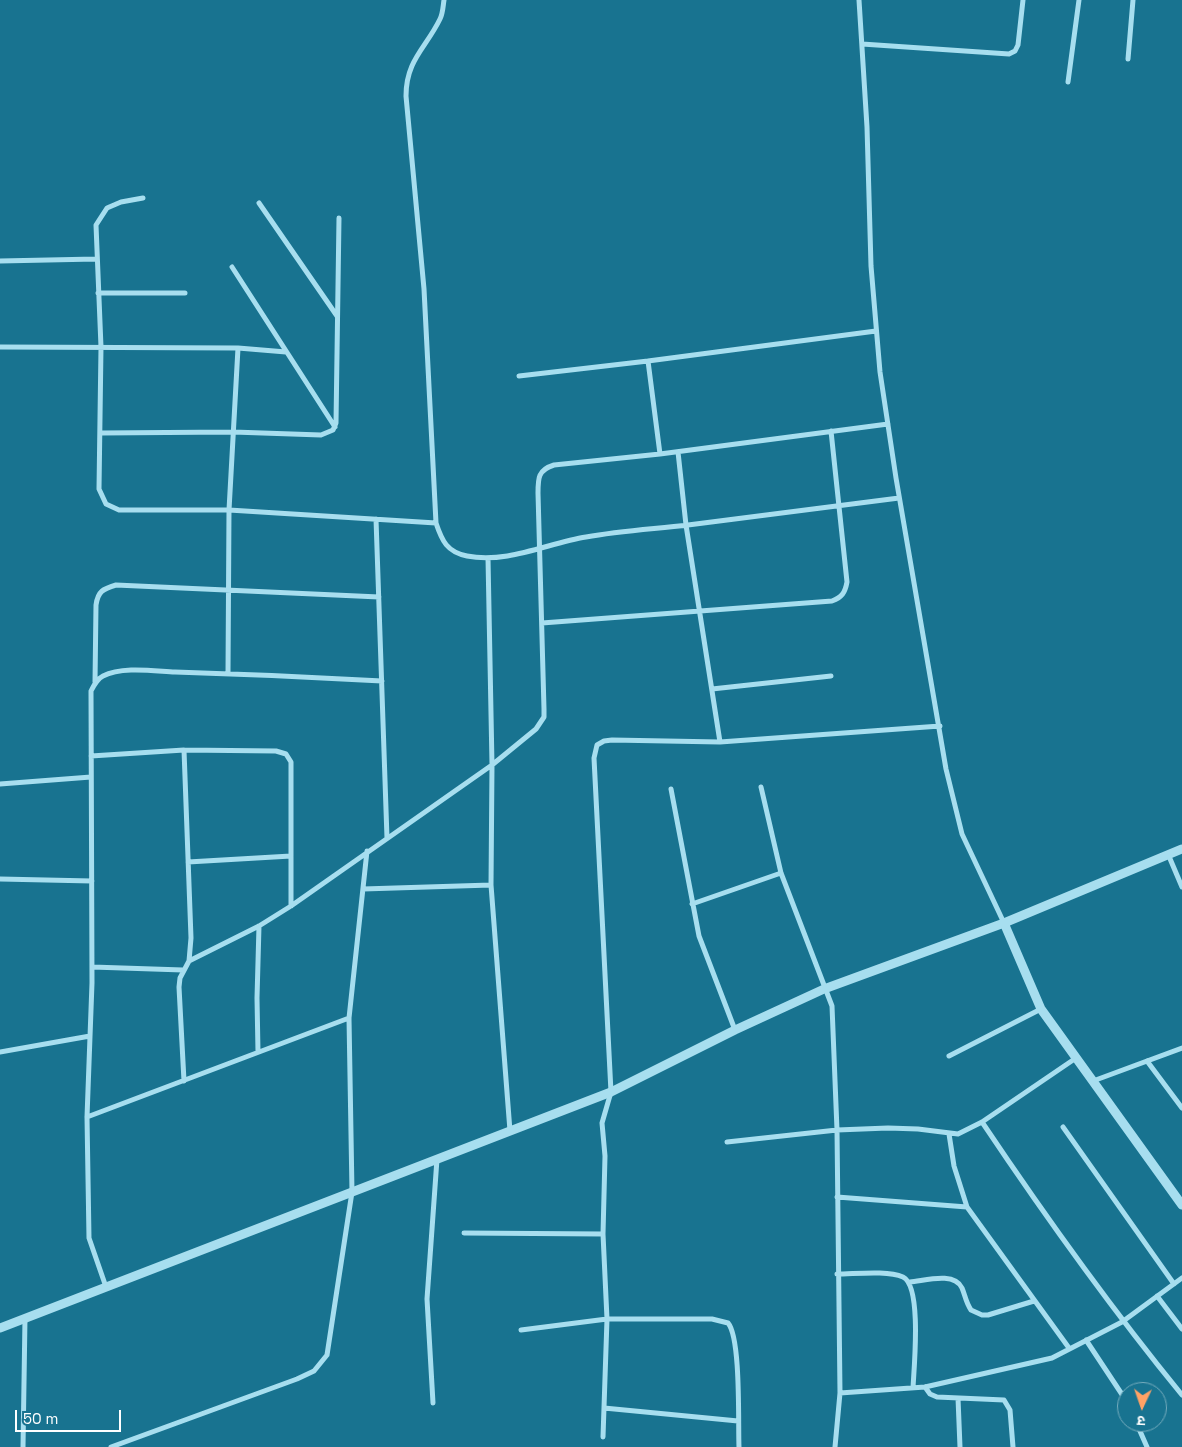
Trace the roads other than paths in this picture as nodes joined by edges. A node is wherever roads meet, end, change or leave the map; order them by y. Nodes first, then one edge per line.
1 (859, 0) edge
2 (1024, 0) edge
3 (1079, 0) edge
4 (1133, 0) edge
5 (444, 2) edge
6 (862, 44) junction
7 (1128, 59) dead end
8 (1068, 82) dead end
9 (143, 198) dead end
10 (259, 204) dead end
11 (339, 218) dead end
12 (96, 259) junction
13 (0, 262) edge
14 (232, 267) dead end
15 (98, 293) junction
16 (185, 293) dead end
17 (338, 317) junction
18 (876, 331) junction
19 (0, 347) edge
20 (101, 348) junction
21 (238, 348) junction
22 (286, 352) junction
23 (648, 362) junction
24 (518, 376) dead end
25 (888, 424) junction
26 (335, 427) junction
27 (233, 432) junction
28 (831, 432) junction
29 (101, 434) junction
30 (678, 452) junction
31 (660, 454) junction
32 (899, 498) junction
33 (839, 506) junction
34 (229, 510) junction
35 (376, 519) junction
36 (436, 523) junction
37 (686, 525) junction
38 (540, 548) junction
39 (488, 558) junction
40 (229, 590) junction
41 (379, 596) junction
42 (700, 612) junction
43 (542, 623) junction
44 (228, 673) junction
45 (831, 676) dead end
46 (96, 682) junction
47 (382, 682) junction
48 (712, 689) junction
49 (940, 726) junction
50 (720, 742) junction
51 (184, 750) junction
52 (91, 756) junction
53 (492, 765) junction
54 (91, 777) junction
55 (0, 784) edge
56 (761, 787) dead end
57 (671, 788) dead end
58 (387, 838) junction
59 (1182, 849) edge
60 (367, 852) junction
61 (1168, 854) junction
62 (291, 856) junction
63 (188, 862) junction
64 (781, 873) junction
65 (0, 879) edge
66 (92, 881) junction
67 (491, 885) junction
68 (1182, 887) edge
69 (363, 889) junction
70 (692, 904) junction
71 (291, 906) junction
72 (1004, 923) junction
73 (259, 926) junction
74 (189, 961) junction
75 (92, 967) junction
76 (183, 970) junction
77 (824, 989) junction
78 (1041, 1009) junction
79 (349, 1018) junction
80 (735, 1030) junction
81 (90, 1036) junction
82 (1182, 1048) edge
83 (0, 1052) edge
84 (258, 1052) junction
85 (949, 1056) dead end
86 (1076, 1058) junction
87 (1147, 1061) junction
88 (184, 1081) junction
89 (1093, 1081) junction
90 (611, 1092) junction
91 (1182, 1108) edge
92 (87, 1118) junction
93 (982, 1122) junction
94 (1063, 1127) dead end
95 (837, 1130) junction
96 (510, 1132) junction
97 (949, 1134) junction
98 (727, 1142) dead end
99 (438, 1159) junction
100 (352, 1192) junction
101 (837, 1197) junction
102 (1182, 1205) edge
103 (967, 1207) junction
104 (464, 1233) dead end
105 (603, 1234) junction
106 (837, 1274) junction
107 (1182, 1278) edge
108 (910, 1282) junction
109 (1174, 1284) junction
110 (106, 1287) junction
111 (1157, 1296) junction
112 (1034, 1301) junction
113 (25, 1318) junction
114 (607, 1319) junction
115 (1122, 1322) junction
116 (0, 1328) edge
117 (1182, 1329) edge
118 (521, 1330) dead end
119 (1086, 1340) junction
120 (1069, 1348) junction
121 (925, 1387) junction
122 (1117, 1387) edge
123 (913, 1388) junction
124 (840, 1393) junction
125 (1182, 1395) edge
126 (958, 1398) junction
127 (433, 1402) dead end
128 (604, 1408) junction
129 (738, 1421) junction
130 (1140, 1432) edge
131 (603, 1437) dead end
132 (23, 1447) edge
133 (111, 1447) edge
134 (739, 1447) edge
135 (835, 1447) edge
136 (960, 1447) edge
137 (1012, 1447) edge
138 (1147, 1447) edge

1 - 6 street
2 - 6 street
3 - 8 street
4 - 7 street
5 - 36 street
6 - 18 street
9 - 12 street
10 - 17 street
11 - 17 street
12 - 13 street
12 - 15 street
14 - 22 street
15 - 16 street
15 - 20 street
17 - 26 street
18 - 23 street
18 - 25 street
19 - 20 street
20 - 21 street
20 - 29 street
21 - 22 street
21 - 27 street
22 - 26 street
23 - 24 street
23 - 31 street
25 - 28 street
25 - 32 street
26 - 27 street
27 - 29 street
27 - 34 street
28 - 30 street
28 - 33 street
29 - 34 street
30 - 31 street
30 - 37 street
31 - 38 street
32 - 33 street
32 - 49 street
33 - 37 street
33 - 42 street
34 - 35 street
34 - 40 street
35 - 36 street
35 - 41 street
36 - 39 street
37 - 38 street
37 - 42 street
38 - 39 street
38 - 43 street
39 - 53 street
40 - 41 street
40 - 44 street
40 - 46 street
41 - 47 street
42 - 43 street
42 - 48 street
43 - 53 street
44 - 46 street
44 - 47 street
45 - 48 street
46 - 52 street
47 - 58 street
48 - 50 street
49 - 50 street
49 - 72 street
50 - 90 street
51 - 52 street
51 - 62 street
51 - 63 street
52 - 54 street
53 - 58 street
53 - 67 street
54 - 55 street
54 - 66 street
56 - 64 street
57 - 70 street
58 - 60 street
59 - 61 street
60 - 69 street
60 - 71 street
61 - 68 street
61 - 72 street
62 - 63 street
62 - 71 street
63 - 74 street
64 - 70 street
64 - 77 street
65 - 66 street
66 - 75 street
67 - 69 street
67 - 96 street
69 - 79 street
70 - 80 street
71 - 73 street
72 - 77 street
72 - 78 street
73 - 74 street
73 - 84 street
74 - 76 street
75 - 76 street
75 - 81 street
76 - 88 street
77 - 80 street
77 - 95 street
78 - 85 street
78 - 86 street
79 - 84 street
79 - 100 street
80 - 90 street
81 - 83 street
81 - 92 street
82 - 87 street
84 - 88 street
86 - 89 street
86 - 93 street
87 - 89 street
87 - 91 street
88 - 92 street
89 - 102 street
90 - 96 street
90 - 105 street
92 - 110 street
93 - 97 street
93 - 115 street
94 - 109 street
95 - 97 street
95 - 98 street
95 - 101 street
96 - 99 street
97 - 103 street
99 - 100 street
99 - 127 street
100 - 110 street
100 - 133 street
101 - 103 street
101 - 106 street
103 - 112 street
104 - 105 street
105 - 114 street
106 - 108 street
106 - 124 street
107 - 109 street
108 - 112 street
108 - 123 street
109 - 111 street
110 - 113 street
111 - 115 street
111 - 117 street
112 - 120 street
113 - 116 street
113 - 132 street
114 - 118 street
114 - 128 street
114 - 129 street
115 - 119 street
115 - 125 street
119 - 120 street
119 - 122 street
120 - 121 street
121 - 123 street
121 - 126 street
123 - 124 street
124 - 135 street
126 - 136 street
126 - 137 street
128 - 129 street
128 - 131 street
129 - 134 street
130 - 138 street

